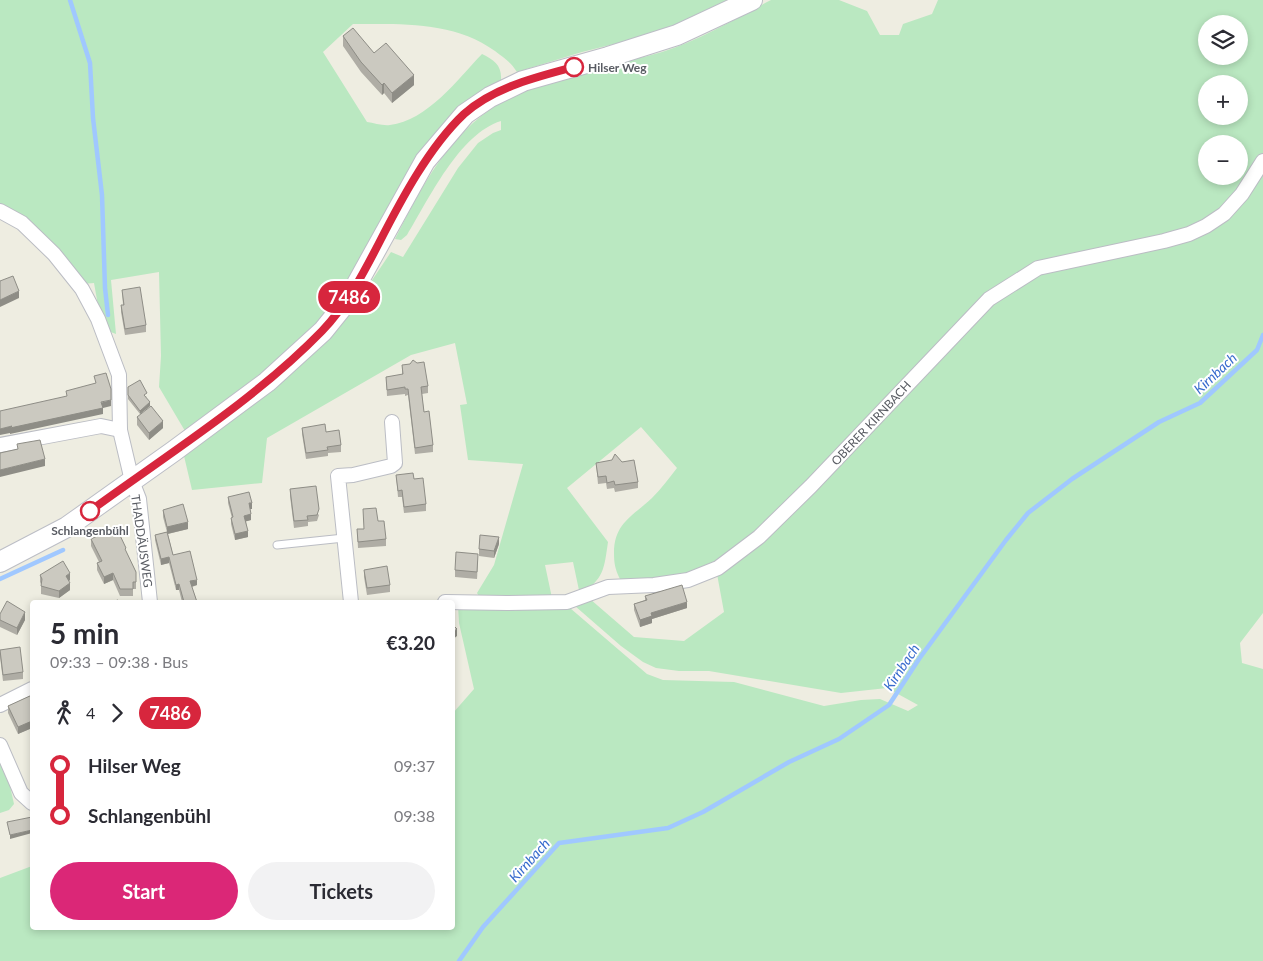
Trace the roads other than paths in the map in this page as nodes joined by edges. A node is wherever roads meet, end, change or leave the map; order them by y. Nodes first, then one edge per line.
1 (752, 0) edge
2 (1263, 161) edge
3 (0, 211) edge
4 (392, 422) dead end
5 (120, 430) junction
6 (0, 445) edge
7 (132, 480) junction
8 (344, 538) junction
9 (277, 545) dead end
10 (0, 562) edge
11 (150, 600) edge
12 (351, 600) edge
13 (455, 602) edge
14 (30, 690) edge
15 (0, 705) edge
16 (0, 745) edge
17 (30, 801) edge

1 - 7 main road
2 - 13 street, OBERER KIRNBACH
3 - 5 street
4 - 8 street
5 - 6 street
5 - 7 street
7 - 10 main road
7 - 11 street, THADDÄUSWEG
8 - 9 lane
8 - 12 street
14 - 15 street
16 - 17 street

